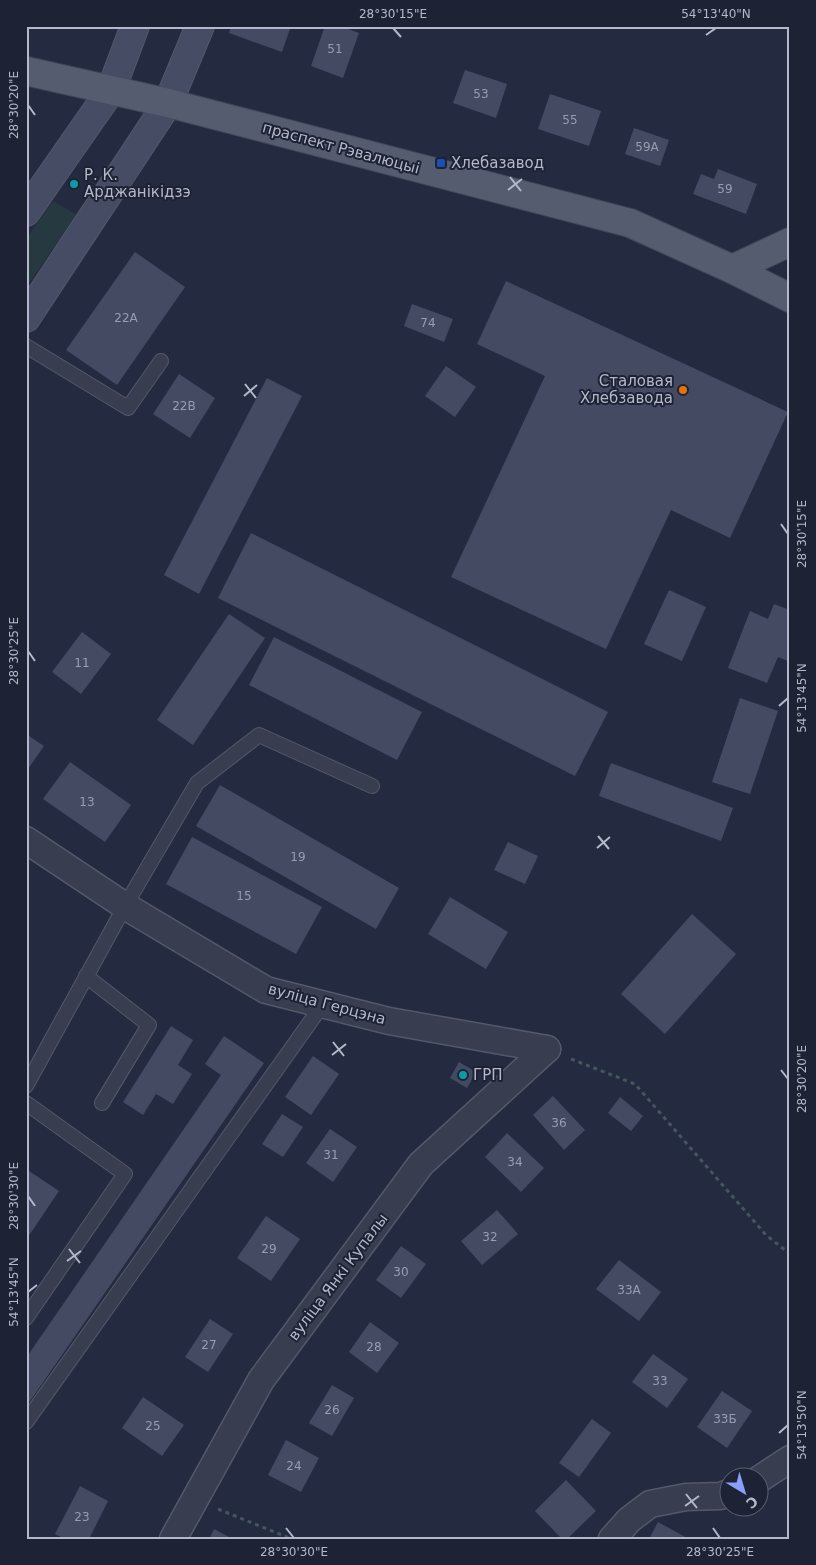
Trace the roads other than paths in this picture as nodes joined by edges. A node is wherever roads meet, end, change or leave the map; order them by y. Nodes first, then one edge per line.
1 (135, 26) edge
2 (200, 26) edge
3 (26, 71) edge
4 (111, 90) junction
5 (168, 103) junction
6 (26, 212) edge
7 (790, 242) edge
8 (732, 269) junction
9 (790, 298) edge
10 (26, 318) edge
11 (26, 346) edge
12 (161, 361) dead end
13 (372, 786) dead end
14 (26, 840) edge
15 (125, 906) junction
16 (86, 976) junction
17 (323, 1004) junction
18 (547, 1049) joint
19 (26, 1086) edge
20 (26, 1103) edge
21 (102, 1103) dead end
22 (26, 1318) edge
23 (26, 1422) edge
24 (790, 1459) edge
25 (768, 1473) edge
26 (718, 1496) edge
27 (173, 1539) edge
28 (612, 1539) edge

1 - 4 main road
2 - 5 main road
3 - 4 main road, праспект Рэвалюцыі
4 - 5 main road, праспект Рэвалюцыі
4 - 6 main road
5 - 8 main road, праспект Рэвалюцыі
5 - 10 main road
7 - 8 main road
8 - 9 main road, праспект Рэвалюцыі
11 - 12 lane
13 - 15 lane
14 - 15 street, вуліца Герцэна
15 - 16 lane
15 - 17 street, вуліца Герцэна
16 - 19 lane
16 - 21 lane
17 - 18 street, вуліца Герцэна
17 - 23 lane
18 - 27 street, вуліца Янкі Купалы
20 - 22 lane
24 - 25 street
26 - 28 street

